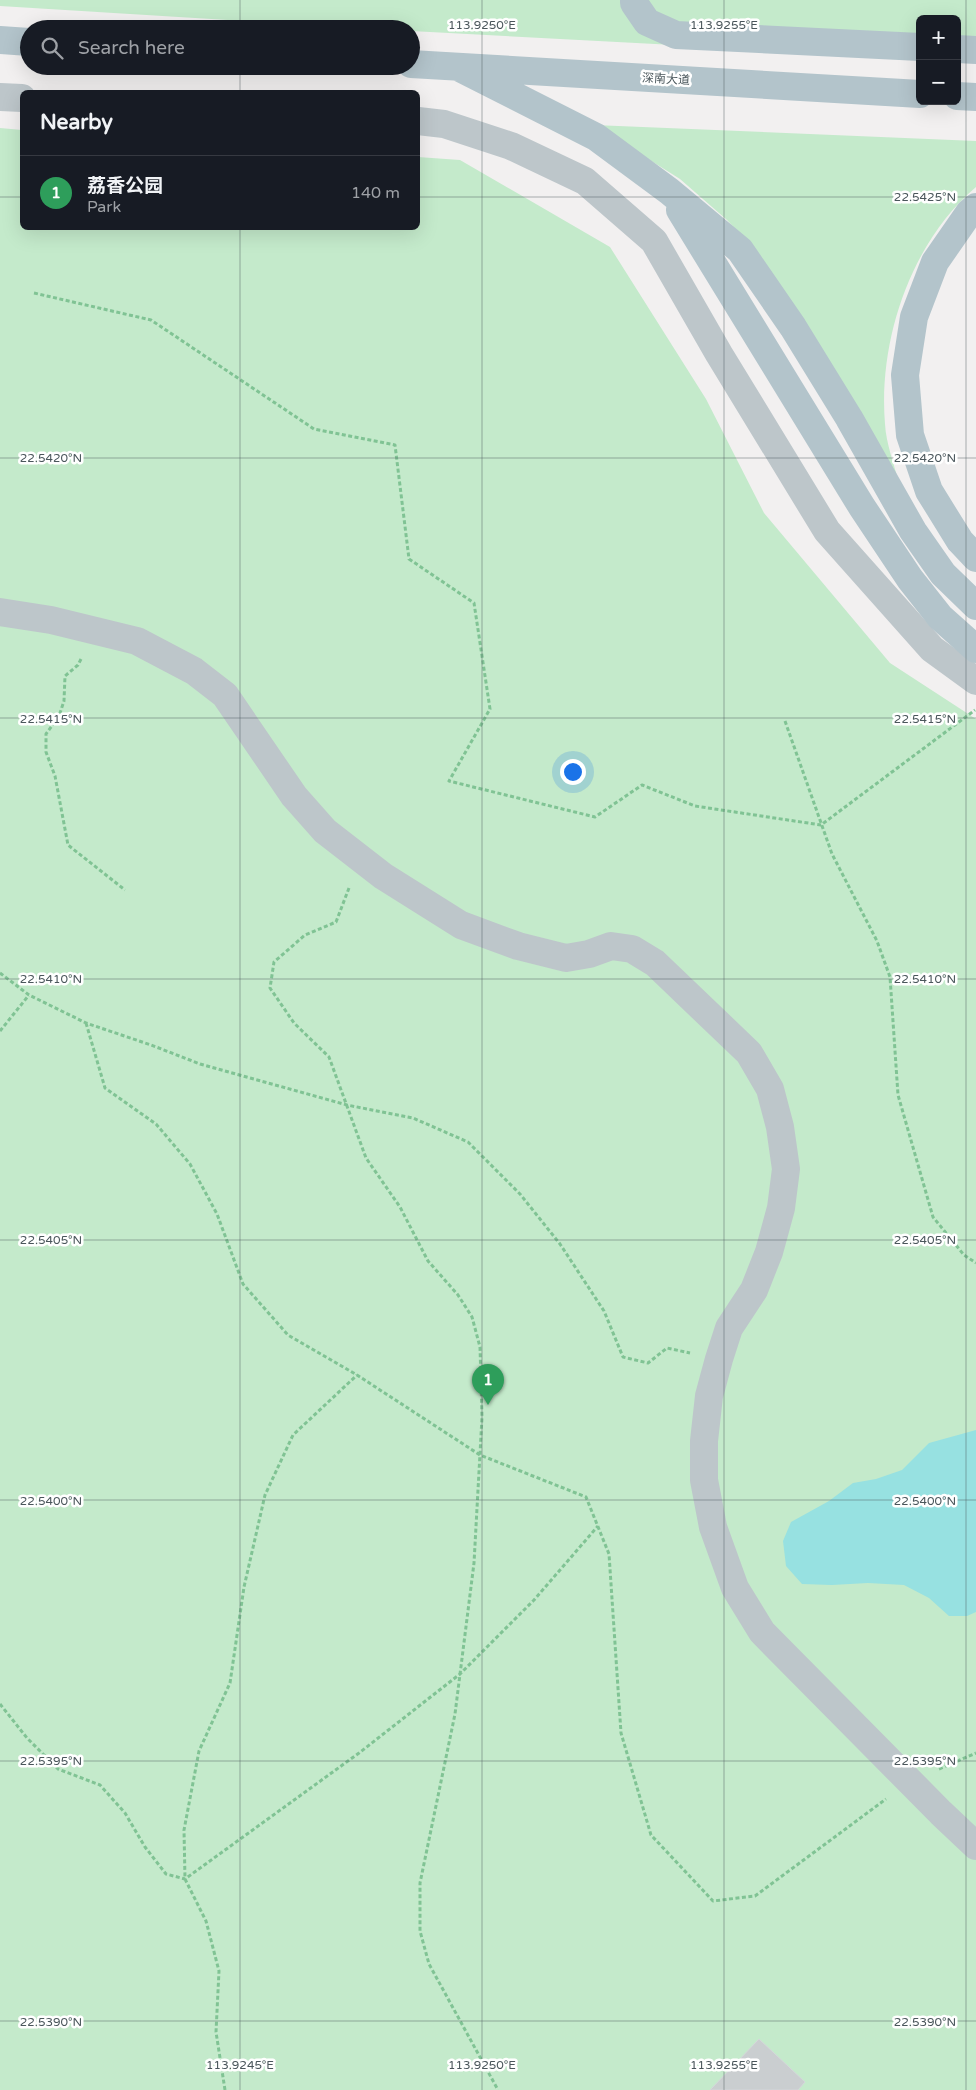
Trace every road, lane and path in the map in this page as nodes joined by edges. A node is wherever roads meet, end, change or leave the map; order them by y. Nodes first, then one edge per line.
1 (634, 0) edge
2 (0, 40) edge
3 (20, 41) edge
4 (916, 47) edge
5 (961, 49) edge
6 (976, 50) edge
7 (420, 65) edge
8 (458, 67) junction
9 (916, 94) edge
10 (961, 96) edge
11 (0, 97) edge
12 (976, 97) edge
13 (20, 98) edge
14 (420, 121) edge
15 (669, 191) junction
16 (976, 207) edge
17 (34, 293) dead end
18 (976, 558) edge
19 (976, 606) edge
20 (0, 612) edge
21 (92, 630) junction
22 (976, 649) edge
23 (976, 680) edge
24 (976, 710) edge
25 (785, 721) dead end
26 (821, 825) junction
27 (359, 857) junction
28 (125, 890) dead end
29 (0, 973) edge
30 (30, 995) junction
31 (86, 1023) junction
32 (0, 1031) edge
33 (347, 1105) junction
34 (976, 1263) edge
35 (718, 1359) junction
36 (357, 1375) junction
37 (480, 1455) junction
38 (598, 1526) junction
39 (460, 1674) junction
40 (0, 1704) edge
41 (976, 1753) edge
42 (909, 1781) junction
43 (976, 1846) edge
44 (185, 1879) junction
45 (225, 2090) edge
46 (498, 2090) edge

1 - 4 main road
2 - 3 main road
5 - 6 main road
7 - 8 main road, 深南大道
8 - 9 main road, 深南大道
8 - 15 main road
10 - 12 main road
11 - 13 street
14 - 23 street
15 - 19 main road
15 - 22 main road
16 - 18 main road
17 - 26 path
20 - 21 street
21 - 27 street
21 - 28 path
24 - 26 path
25 - 26 path
26 - 34 path
27 - 33 path
27 - 35 street
29 - 30 path
30 - 31 path
30 - 32 path
31 - 33 path
31 - 36 path
33 - 35 path
33 - 37 path
35 - 42 street
36 - 37 path
36 - 44 path
37 - 38 path
37 - 39 path
38 - 39 path
38 - 42 path
39 - 44 path
39 - 46 path
40 - 44 path
41 - 42 path
42 - 43 street
44 - 45 path

